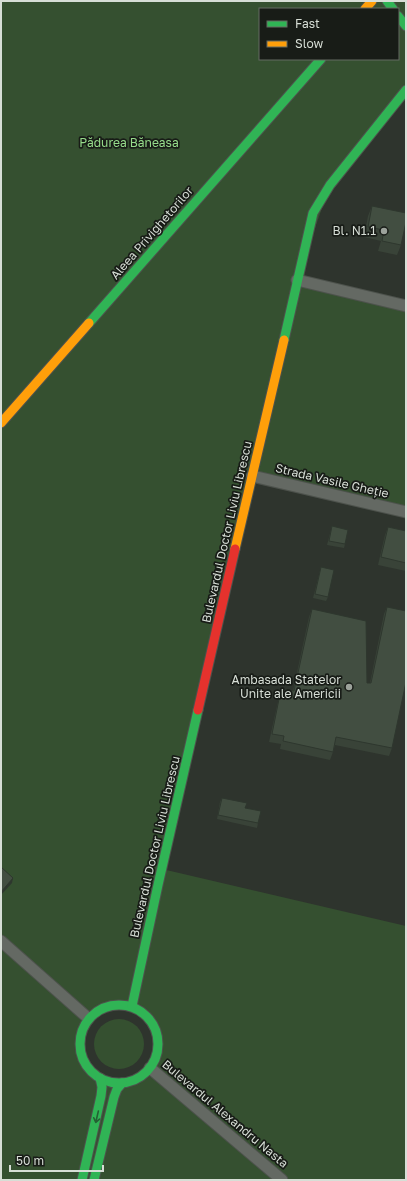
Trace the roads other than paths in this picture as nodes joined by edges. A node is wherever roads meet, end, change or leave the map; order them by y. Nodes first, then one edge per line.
1 (399, 17) edge
2 (406, 26) edge
3 (320, 60) edge
4 (406, 90) edge
5 (297, 280) junction
6 (406, 306) edge
7 (1, 423) edge
8 (252, 476) junction
9 (406, 512) edge
10 (1, 941) edge
11 (132, 1006) junction
12 (88, 1018) junction
13 (150, 1068) junction
14 (100, 1078) junction
15 (122, 1083) junction
16 (82, 1180) edge
17 (94, 1180) edge
18 (282, 1180) edge

1 - 2 street
3 - 7 street, Aleea Privighetorilor
4 - 5 street, Bulevardul Doctor Liviu Librescu
5 - 6 street
5 - 8 street, Bulevardul Doctor Liviu Librescu
8 - 9 street, Strada Vasile Gheție
8 - 11 street, Bulevardul Doctor Liviu Librescu
10 - 12 street
11 - 12 street
11 - 13 street
12 - 14 street
13 - 15 street
13 - 18 street, Bulevardul Alexandru Nasta
14 - 15 street
14 -> 16 street
15 - 17 street

